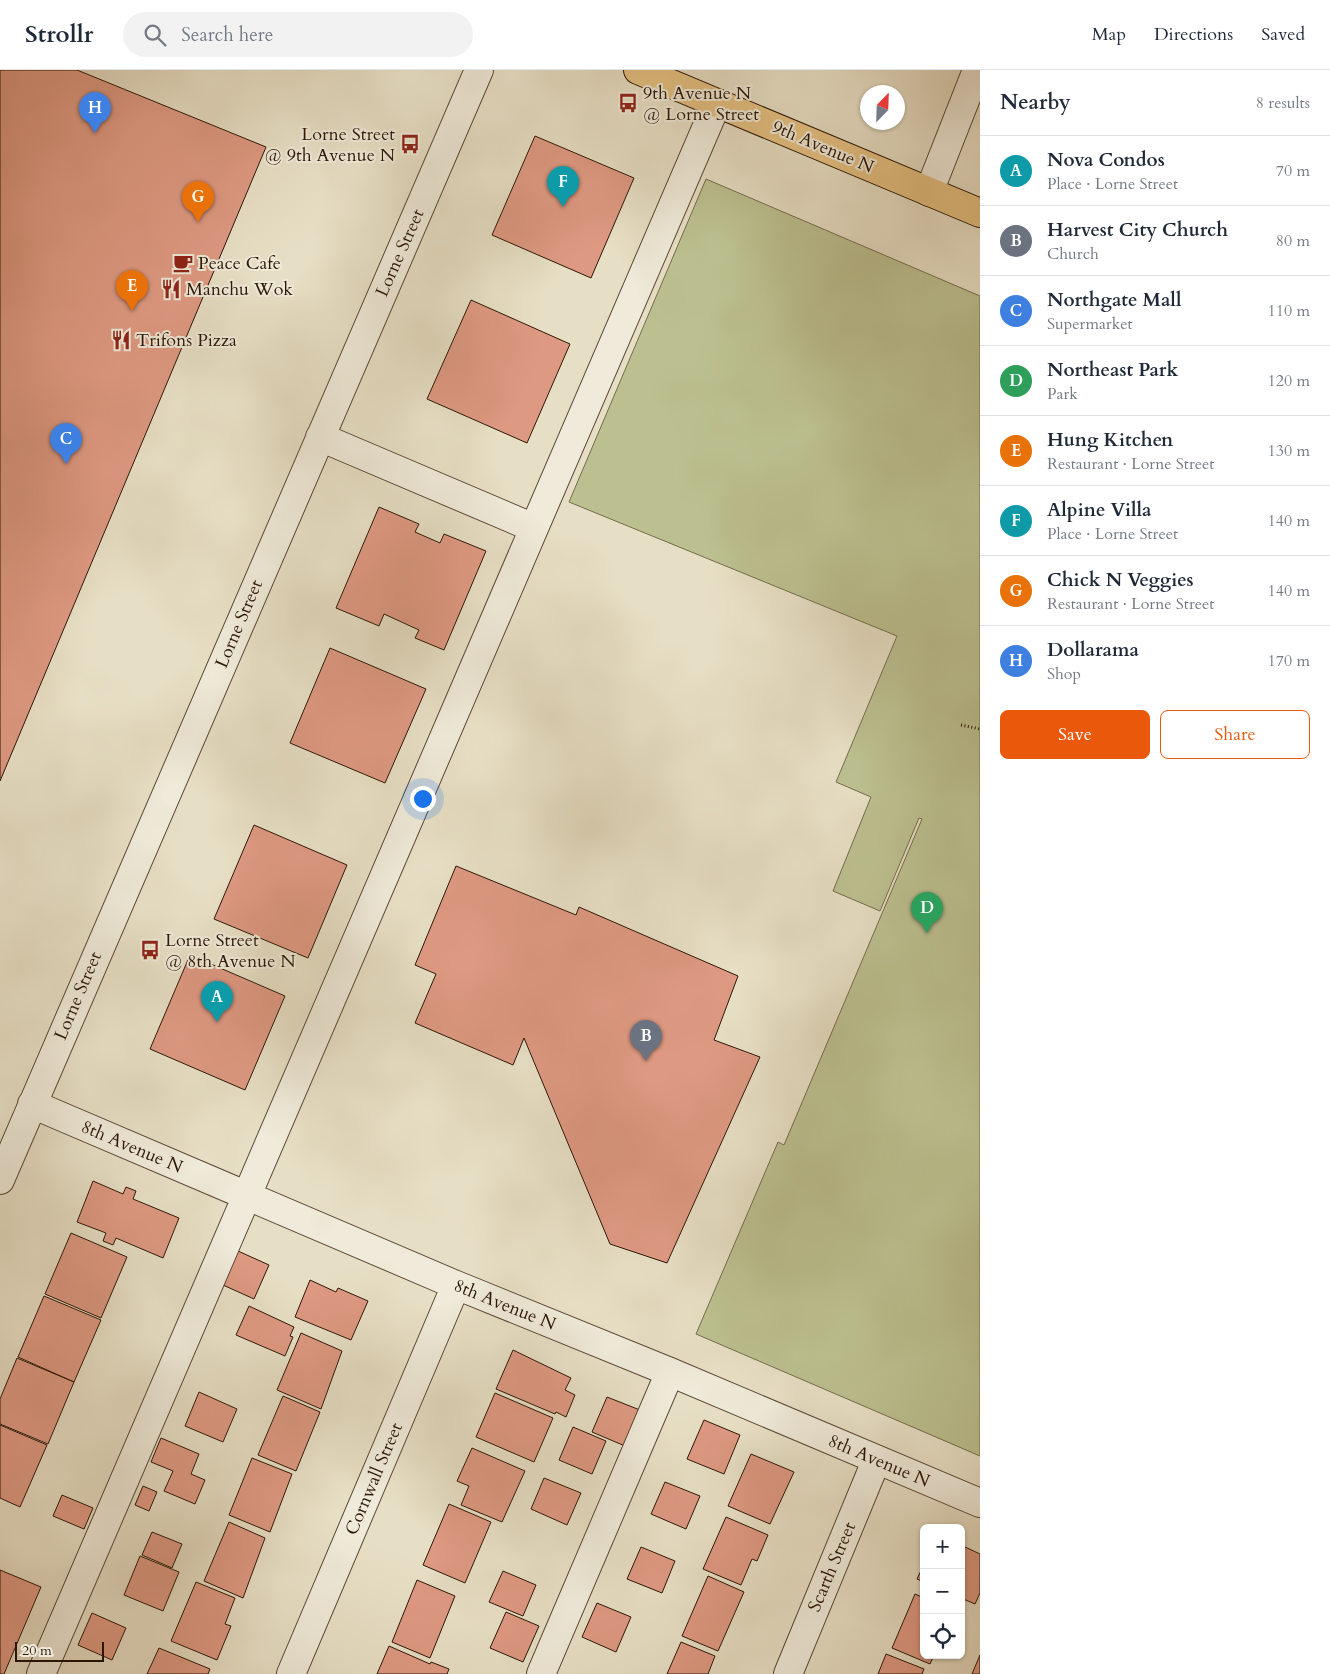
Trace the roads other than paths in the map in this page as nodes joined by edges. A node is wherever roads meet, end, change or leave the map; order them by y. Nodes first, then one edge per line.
1 (479, 70) edge
2 (638, 70) edge
3 (977, 70) edge
4 (717, 103) junction
5 (929, 192) junction
6 (980, 213) edge
7 (320, 437) junction
8 (534, 528) junction
9 (32, 1104) junction
10 (0, 1180) edge
11 (245, 1195) junction
12 (456, 1285) junction
13 (670, 1372) junction
14 (876, 1461) junction
15 (980, 1503) edge
16 (41, 1674) edge
17 (291, 1674) edge
18 (541, 1674) edge
19 (788, 1674) edge

1 - 7 street, Lorne Street
2 - 4 main road, 9th Avenue N
3 - 5 street
4 - 5 main road, 9th Avenue N
4 - 8 street
5 - 6 main road, 9th Avenue N
7 - 8 street
7 - 9 street, Lorne Street
8 - 11 street
9 - 10 street, Lorne Street
9 - 11 street, 8th Avenue N
11 - 12 street, 8th Avenue N
11 - 16 street
12 - 13 street, 8th Avenue N
12 - 17 street, Cornwall Street
13 - 14 street, 8th Avenue N
13 - 18 street
14 - 15 street, 8th Avenue N
14 - 19 street, Scarth Street

